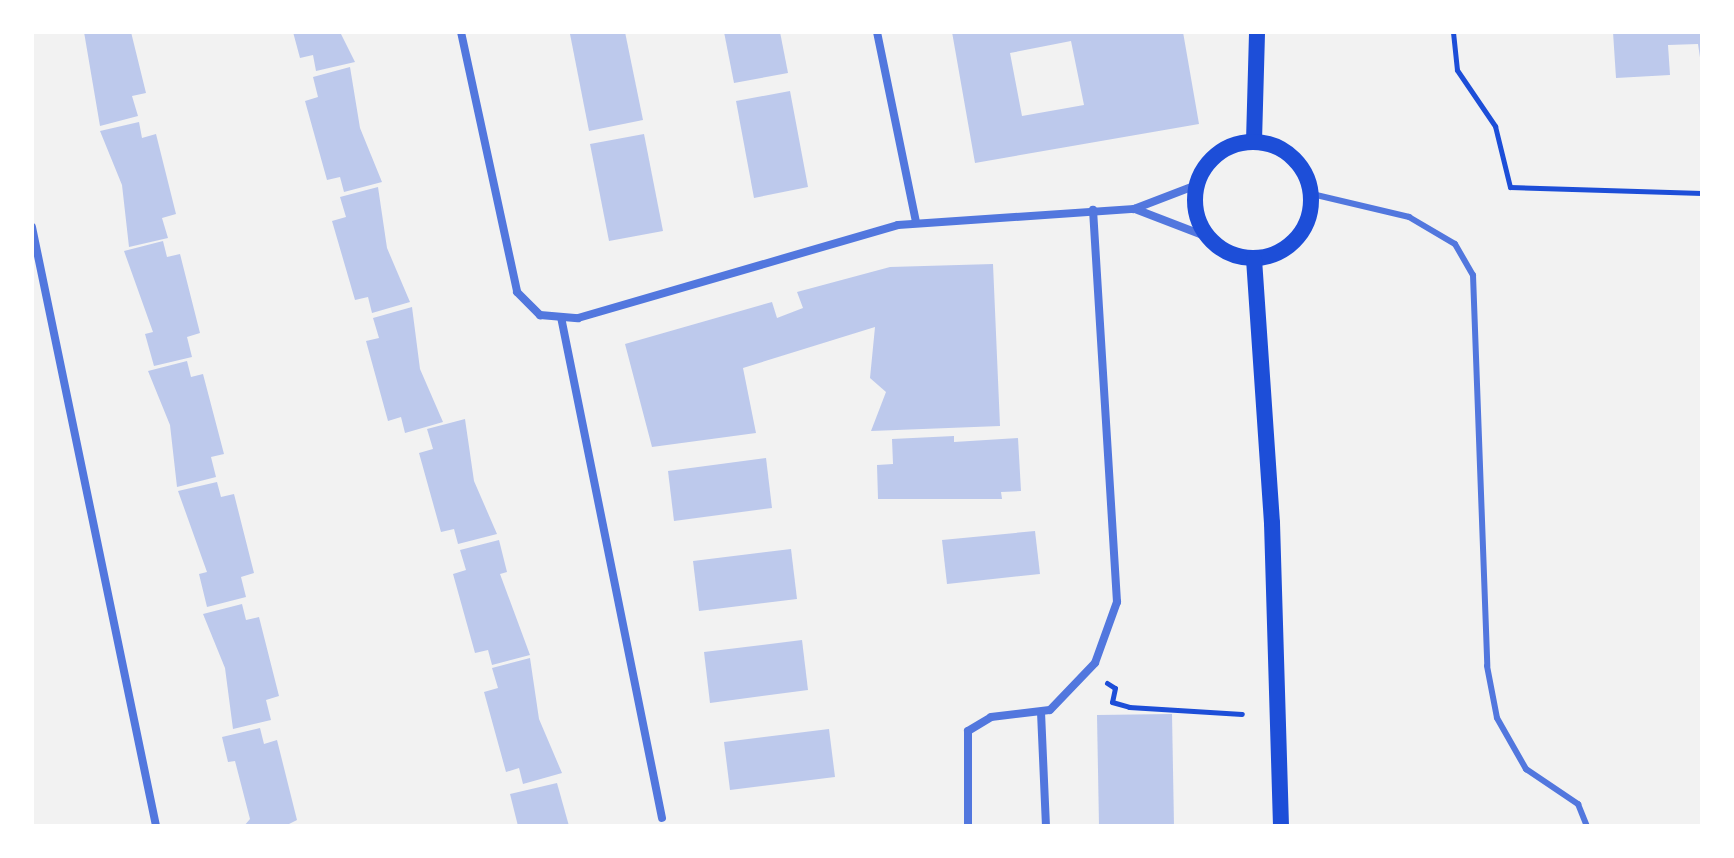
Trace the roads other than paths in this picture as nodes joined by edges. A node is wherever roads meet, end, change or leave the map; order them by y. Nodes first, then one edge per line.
1 (461, 32) edge
2 (877, 32) edge
3 (1257, 32) edge
4 (1254, 141) junction
5 (1197, 185) junction
6 (1312, 194) junction
7 (1134, 209) junction
8 (1093, 210) junction
9 (916, 222) junction
10 (32, 227) edge
11 (1208, 237) junction
12 (1254, 259) junction
13 (561, 317) junction
14 (1041, 712) junction
15 (662, 818) dead end
16 (156, 826) edge
17 (968, 826) edge
18 (1046, 826) edge
19 (1281, 826) edge
20 (1587, 826) edge

1 - 13 street
2 - 9 street
3 - 4 main road
4 - 5 main road
4 - 6 main road
5 - 7 street
5 - 11 main road
6 - 12 main road
6 - 20 lane
7 - 8 street
7 - 11 street
8 - 9 street
8 - 14 street
9 - 13 street
10 - 16 street
11 - 12 main road
12 - 19 main road
13 - 15 street
14 - 17 street
14 - 18 street

